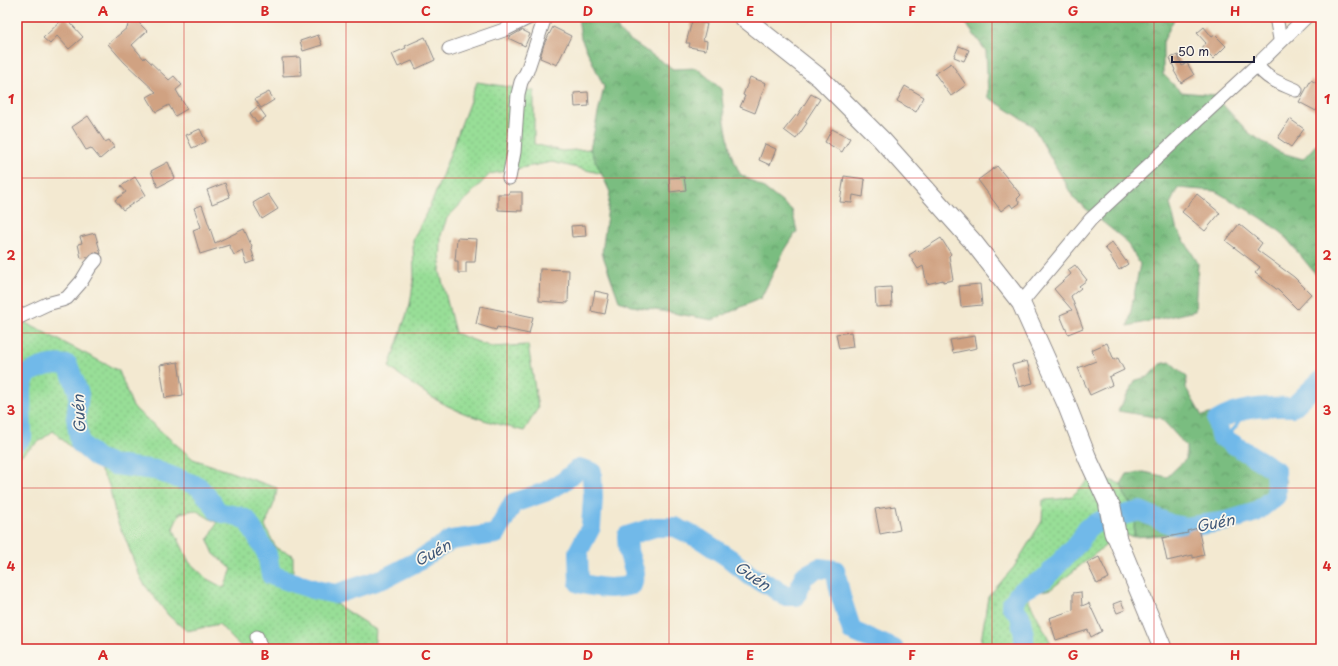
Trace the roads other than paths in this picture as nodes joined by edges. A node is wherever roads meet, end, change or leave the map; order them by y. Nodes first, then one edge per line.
1 (530, 17) edge
2 (545, 17) edge
3 (743, 17) edge
4 (1276, 17) edge
5 (1306, 17) edge
6 (1282, 40) junction
7 (449, 49) dead end
8 (1256, 65) junction
9 (1296, 90) dead end
10 (509, 178) dead end
11 (96, 260) dead end
12 (1021, 303) junction
13 (17, 318) edge
14 (1110, 507) joint
15 (1115, 533) joint
16 (1163, 649) edge

1 - 7 street
2 - 10 street
3 - 12 main road
4 - 6 street
5 - 6 street
6 - 8 street
8 - 9 street
8 - 12 street
11 - 13 street
12 - 14 main road
14 - 15 main road
15 - 16 main road

